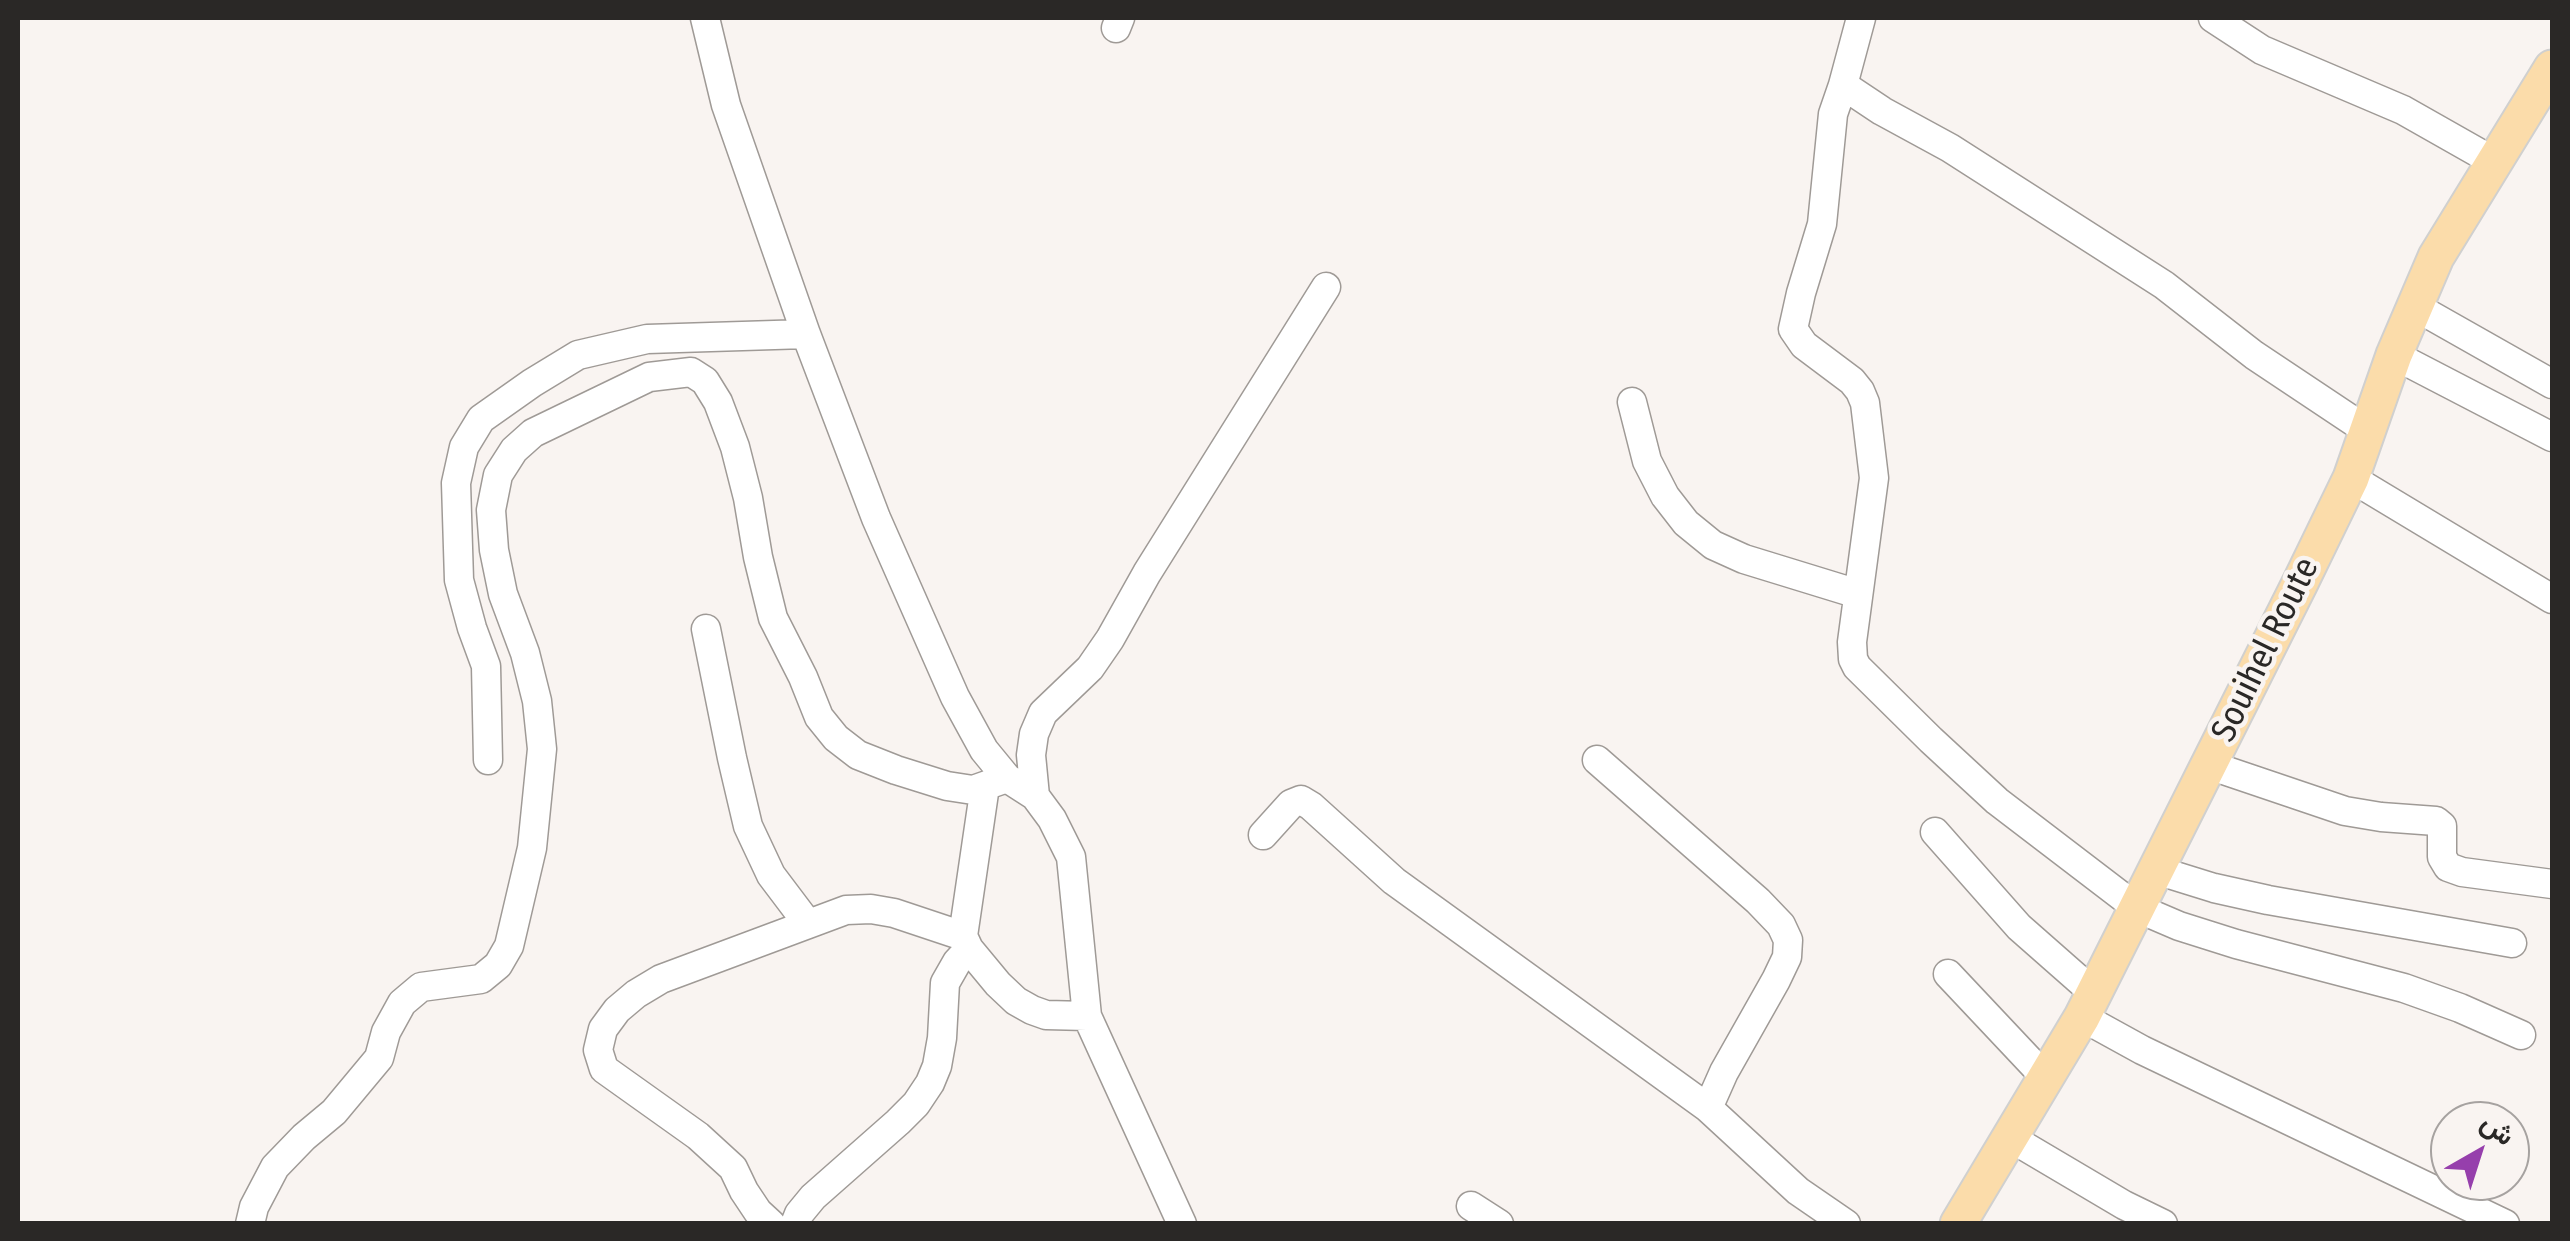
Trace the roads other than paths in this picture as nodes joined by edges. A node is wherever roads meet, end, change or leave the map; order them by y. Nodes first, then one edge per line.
1 (705, 18) edge
2 (1861, 18) edge
3 (2213, 18) edge
4 (2552, 68) edge
5 (1842, 85) junction
6 (2494, 161) junction
7 (1326, 287) dead end
8 (2416, 307) junction
9 (806, 334) junction
10 (2394, 355) junction
11 (2552, 384) edge
12 (1632, 402) dead end
13 (2368, 431) junction
14 (2552, 437) edge
15 (2350, 478) junction
16 (1858, 594) junction
17 (2552, 598) edge
18 (706, 628) dead end
19 (488, 760) dead end
20 (1597, 760) dead end
21 (2209, 766) junction
22 (996, 782) junction
23 (1035, 796) junction
24 (1935, 832) dead end
25 (1263, 835) dead end
26 (2156, 870) junction
27 (2552, 884) edge
28 (2137, 908) junction
29 (808, 924) junction
30 (966, 943) junction
31 (2512, 943) dead end
32 (1948, 974) dead end
33 (2088, 1005) junction
34 (1087, 1016) junction
35 (2521, 1036) dead end
36 (2045, 1077) junction
37 (1708, 1108) junction
38 (2010, 1137) junction
39 (1472, 1206) dead end
40 (250, 1224) edge
41 (772, 1224) edge
42 (795, 1224) edge
43 (1182, 1224) edge
44 (1500, 1224) edge
45 (1846, 1224) edge
46 (1958, 1224) edge
47 (2163, 1224) edge
48 (2505, 1224) edge

1 - 9 street
2 - 5 street
3 - 6 street
4 - 6 main road, Souihel Route
5 - 13 street
5 - 16 street
6 - 8 main road, Souihel Route
7 - 23 street
8 - 10 main road, Souihel Route
8 - 11 street
9 - 19 street
9 - 22 street
10 - 13 main road, Souihel Route
10 - 14 street
12 - 16 street
13 - 15 main road, Souihel Route
15 - 17 street
15 - 21 main road, Souihel Route
16 - 28 street
18 - 29 street
20 - 37 street
21 - 26 main road, Souihel Route
21 - 27 street
22 - 23 street
22 - 30 street
22 - 40 street
23 - 34 street
24 - 33 street
25 - 37 street
26 - 28 main road, Souihel Route
26 - 31 street
28 - 33 main road, Souihel Route
28 - 35 street
29 - 30 street
29 - 41 street
30 - 34 street
30 - 42 street
32 - 36 street
33 - 36 main road, Souihel Route
33 - 48 street
34 - 43 street
36 - 38 main road, Souihel Route
37 - 45 street
38 - 46 main road, Souihel Route
38 - 47 street
39 - 44 street

